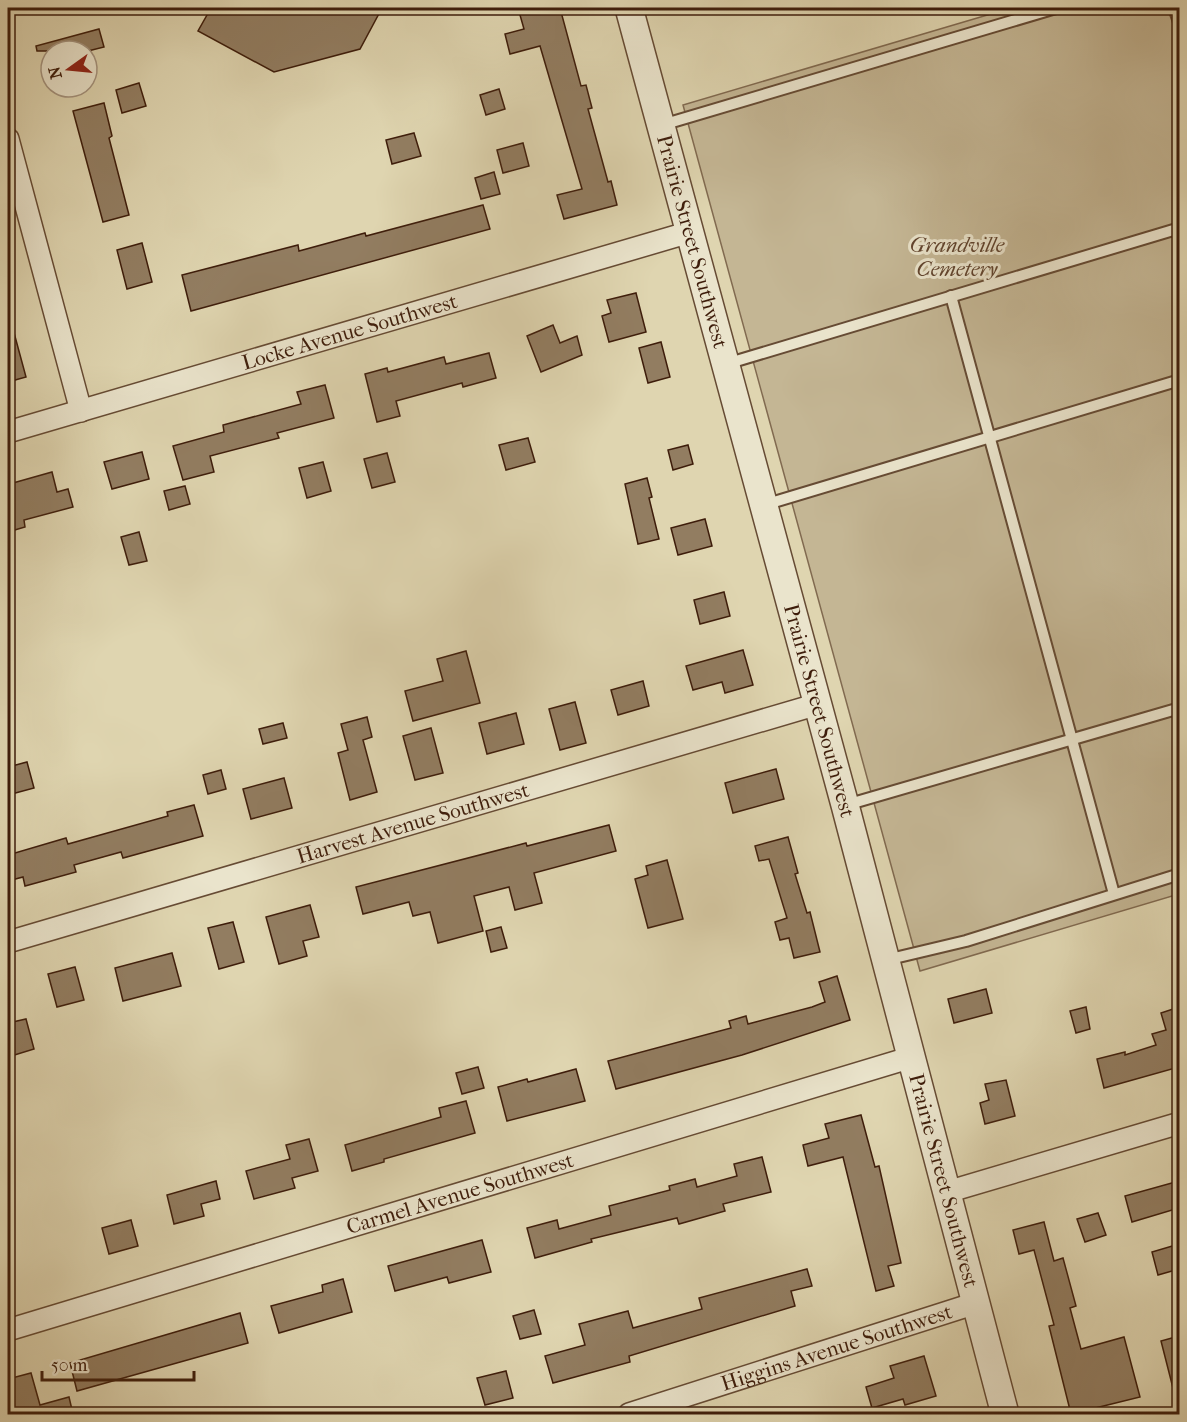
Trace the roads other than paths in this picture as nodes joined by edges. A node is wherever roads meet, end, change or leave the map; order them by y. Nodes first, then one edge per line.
1 (629, 8) edge
2 (1056, 8) edge
3 (1174, 8) edge
4 (1179, 25) edge
5 (662, 125) junction
6 (8, 139) edge
7 (1179, 228) edge
8 (690, 232) junction
9 (951, 296) junction
10 (726, 364) junction
11 (1179, 380) edge
12 (81, 411) junction
13 (8, 432) edge
14 (990, 437) junction
15 (764, 505) junction
16 (818, 704) junction
17 (1179, 708) edge
18 (1071, 739) junction
19 (845, 805) junction
20 (1179, 874) edge
21 (1114, 894) junction
22 (8, 942) edge
23 (886, 960) junction
24 (912, 1057) junction
25 (1179, 1124) edge
26 (947, 1192) junction
27 (976, 1303) junction
28 (8, 1330) edge
29 (629, 1414) edge
30 (1005, 1414) edge

1 - 5 street, Prairie Street Southwest
2 - 5 lane
3 - 4 lane
5 - 8 street, Prairie Street Southwest
6 - 12 street
7 - 9 lane
8 - 10 street, Prairie Street Southwest
8 - 12 street, Locke Avenue Southwest
9 - 10 lane
9 - 14 lane
10 - 15 street, Prairie Street Southwest
11 - 14 lane
12 - 13 street, Locke Avenue Southwest
14 - 15 lane
14 - 18 lane
15 - 16 street, Prairie Street Southwest
16 - 19 street, Prairie Street Southwest
16 - 22 street, Harvest Avenue Southwest
17 - 18 lane
18 - 19 lane
18 - 21 lane
19 - 23 street, Prairie Street Southwest
20 - 21 lane
21 - 23 lane
23 - 24 street, Prairie Street Southwest
24 - 26 street, Prairie Street Southwest
24 - 28 street, Carmel Avenue Southwest
25 - 26 street
26 - 27 street, Prairie Street Southwest
27 - 29 street, Higgins Avenue Southwest
27 - 30 street, Prairie Street Southwest

